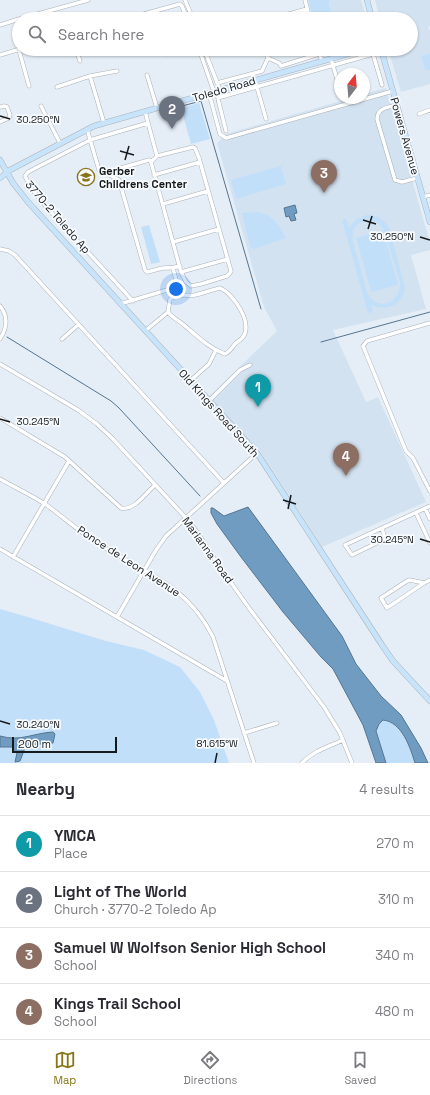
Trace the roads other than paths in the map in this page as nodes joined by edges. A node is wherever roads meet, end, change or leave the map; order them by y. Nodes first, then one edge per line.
1 (88, 0) edge
2 (185, 0) edge
3 (305, 0) edge
4 (367, 0) edge
5 (307, 9) junction
6 (45, 12) edge
7 (153, 12) edge
8 (184, 12) edge
9 (190, 12) edge
10 (296, 12) edge
11 (308, 12) edge
12 (370, 12) edge
13 (12, 21) edge
14 (0, 25) edge
15 (12, 51) edge
16 (0, 55) edge
17 (22, 56) edge
18 (78, 56) edge
19 (201, 56) edge
20 (207, 56) edge
21 (313, 56) edge
22 (320, 56) edge
23 (341, 56) edge
24 (366, 56) edge
25 (374, 56) edge
26 (383, 56) edge
27 (268, 58) joint
28 (331, 59) junction
29 (80, 61) dead end
30 (322, 61) junction
31 (333, 65) junction
32 (281, 66) junction
33 (334, 68) edge
34 (118, 71) dead end
35 (262, 71) junction
36 (283, 72) junction
37 (148, 75) dead end
38 (90, 76) junction
39 (264, 78) junction
40 (255, 80) junction
41 (217, 83) junction
42 (382, 85) dead end
43 (29, 86) dead end
44 (57, 87) dead end
45 (257, 87) junction
46 (393, 91) junction
47 (214, 92) junction
48 (397, 104) junction
49 (41, 106) dead end
50 (0, 107) edge
51 (157, 108) junction
52 (430, 110) edge
53 (145, 111) junction
54 (419, 114) dead end
55 (266, 119) dead end
56 (0, 122) edge
57 (104, 123) junction
58 (148, 123) junction
59 (87, 129) junction
60 (226, 131) dead end
61 (90, 140) junction
62 (60, 143) junction
63 (157, 156) junction
64 (0, 160) edge
65 (151, 162) junction
66 (200, 162) junction
67 (6, 172) junction
68 (108, 174) junction
69 (154, 175) junction
70 (0, 178) edge
71 (417, 178) junction
72 (208, 191) junction
73 (430, 195) edge
74 (423, 197) junction
75 (162, 204) junction
76 (430, 222) edge
77 (219, 229) junction
78 (173, 242) junction
79 (0, 249) edge
80 (228, 259) junction
81 (180, 266) junction
82 (173, 268) junction
83 (181, 272) junction
84 (132, 300) junction
85 (120, 304) junction
86 (0, 306) edge
87 (168, 312) junction
88 (430, 323) edge
89 (78, 325) junction
90 (145, 331) junction
91 (0, 339) edge
92 (62, 339) dead end
93 (216, 350) junction
94 (0, 364) edge
95 (250, 365) dead end
96 (190, 381) junction
97 (209, 401) junction
98 (0, 418) edge
99 (257, 453) junction
100 (69, 461) junction
101 (0, 479) edge
102 (224, 483) junction
103 (155, 486) junction
104 (430, 492) edge
105 (44, 504) junction
106 (430, 506) edge
107 (425, 508) junction
108 (416, 513) junction
109 (186, 518) junction
110 (430, 520) edge
111 (382, 528) junction
112 (430, 543) edge
113 (0, 549) edge
114 (13, 557) junction
115 (145, 569) junction
116 (430, 580) edge
117 (424, 583) junction
118 (116, 617) junction
119 (228, 682) junction
120 (430, 701) edge
121 (277, 723) dead end
122 (244, 734) junction
123 (343, 740) junction
124 (254, 763) edge
125 (302, 763) edge
126 (352, 763) edge

1 - 6 street
2 - 9 street
3 - 5 street
4 - 12 street
5 - 10 street
5 - 11 street
7 - 8 street
13 - 14 street
15 - 16 street
17 - 43 street
18 - 29 street
19 - 47 street
20 - 41 street
21 - 32 street
22 - 30 street
23 - 28 street, Toledo Road
24 - 31 street
25 - 42 street
26 - 46 street, Powers Avenue
27 - 32 street
27 - 35 street
28 - 30 street, Toledo Road
28 - 31 street
30 - 36 street, Toledo Road
31 - 33 street
31 - 45 street
32 - 36 street
34 - 38 street
35 - 39 street
35 - 41 street
36 - 39 street, Toledo Road
37 - 51 street
38 - 44 street
38 - 57 street
39 - 40 street, Toledo Road
40 - 45 street
40 - 47 street, Toledo Road
41 - 47 street
45 - 55 street
45 - 60 street
46 - 47 street
46 - 48 street, Powers Avenue
47 - 51 street, Toledo Road
48 - 71 street, Powers Avenue
48 - 71 street
49 - 62 street
50 - 56 street
51 - 53 street, Toledo Road
52 - 54 street
53 - 57 street, Toledo Road
53 - 58 street
57 - 59 street, Toledo Road
58 - 61 street, 3770-2 Toledo Ap
58 - 63 street
59 - 61 street
59 - 62 street, Toledo Road
61 - 68 street
61 - 84 street, 3770-2 Toledo Ap
62 - 67 street, Toledo Road
63 - 65 street
63 - 66 street
64 - 67 street, Old Kings Road South
65 - 68 street
65 - 69 street
66 - 69 street
66 - 72 street
67 - 70 street, Toledo Road
67 - 85 street, Old Kings Road South
68 - 82 street
69 - 75 street
71 - 74 street, Powers Avenue
72 - 75 street
72 - 77 street
73 - 74 street
74 - 76 street, Powers Avenue
75 - 78 street
77 - 78 street
77 - 80 street
78 - 81 street
79 - 89 street
80 - 83 street
80 - 83 street
81 - 82 street
81 - 83 street
82 - 84 street
84 - 85 street
85 - 90 street, Old Kings Road South
86 - 91 street
87 - 90 street
87 - 93 street
87 - 93 street
88 - 104 street
89 - 92 street
89 - 102 street
90 - 96 street, Old Kings Road South
93 - 96 street
94 - 103 street, Marianna Road
95 - 97 street
96 - 97 street, Old Kings Road South
97 - 99 street, Old Kings Road South
98 - 100 street
99 - 102 street
99 - 120 street, Old Kings Road South
100 - 103 street
100 - 105 street
101 - 105 street, Ponce de Leon Avenue
102 - 109 street
103 - 109 street, Marianna Road
105 - 114 street
105 - 115 street, Ponce de Leon Avenue
106 - 107 street
107 - 108 street
107 - 110 street
108 - 111 street
108 - 112 street
109 - 115 street
109 - 123 street, Marianna Road
111 - 111 street
113 - 114 street
114 - 118 street
115 - 118 street
115 - 119 street, Ponce de Leon Avenue
116 - 117 street
117 - 117 street
118 - 119 street
119 - 122 street, Ponce de Leon Avenue
121 - 122 street
122 - 124 street, Ponce de Leon Avenue
123 - 125 street
123 - 126 street, Marianna Road

